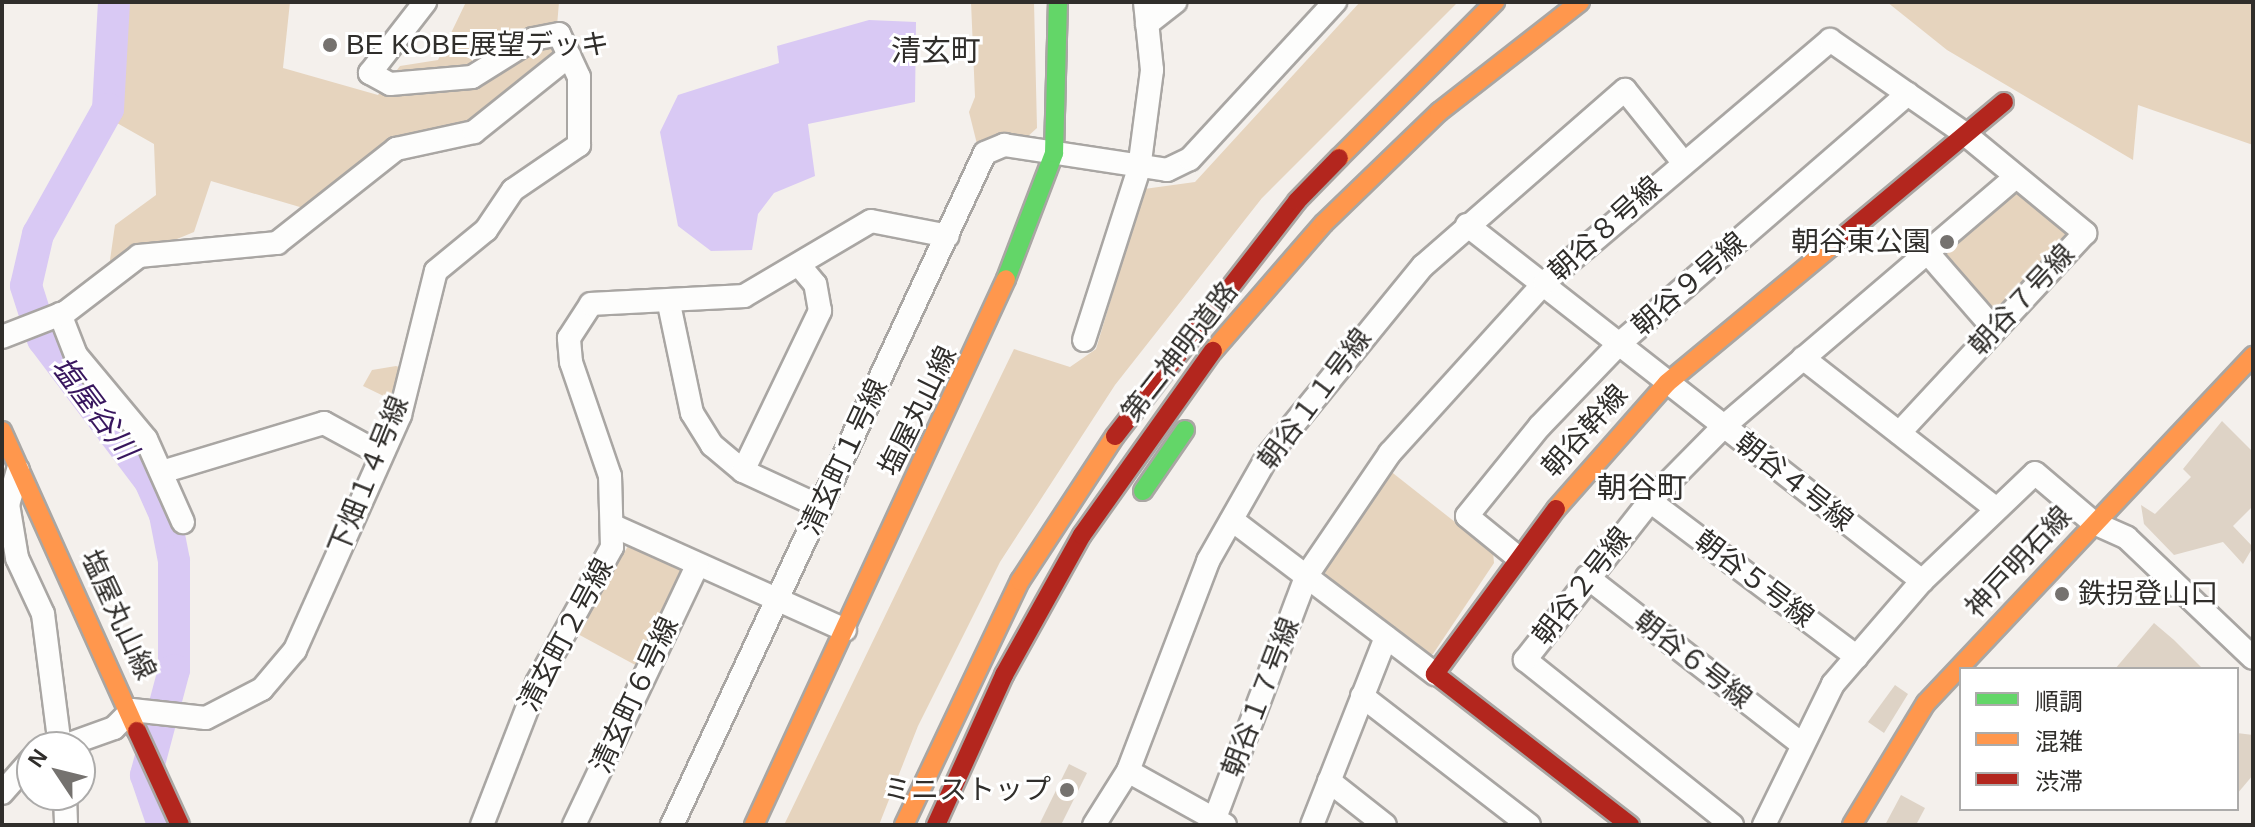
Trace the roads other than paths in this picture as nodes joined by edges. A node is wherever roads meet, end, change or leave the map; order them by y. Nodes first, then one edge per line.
1 (425, 2) edge
2 (1058, 2) edge
3 (1175, 2) edge
4 (1335, 2) edge
5 (1495, 2) edge
6 (1580, 2) edge
7 (1146, 13) edge
8 (1476, 53) dead end
9 (569, 56) junction
10 (1505, 59) junction
11 (1908, 94) junction
12 (2004, 102) dead end
13 (1965, 134) junction
14 (1054, 153) junction
15 (1682, 161) junction
16 (1139, 169) junction
17 (2016, 177) junction
18 (1467, 225) junction
19 (948, 236) junction
20 (1927, 252) junction
21 (800, 266) junction
22 (1545, 282) junction
23 (669, 304) junction
24 (54, 316) junction
25 (1268, 322) dead end
26 (1190, 330) junction
27 (1995, 330) junction
28 (10, 334) edge
29 (1084, 340) dead end
30 (1619, 344) junction
31 (2253, 356) edge
32 (1803, 358) junction
33 (1667, 383) junction
34 (1196, 416) dead end
35 (1723, 427) junction
36 (2, 431) edge
37 (1899, 433) junction
38 (370, 448) dead end
39 (18, 470) junction
40 (165, 471) junction
41 (743, 471) junction
42 (1143, 491) dead end
43 (1650, 501) junction
44 (821, 507) junction
45 (1994, 507) junction
46 (1232, 520) junction
47 (183, 522) dead end
48 (2094, 523) junction
49 (616, 527) junction
50 (1516, 556) junction
51 (697, 566) junction
52 (1307, 575) junction
53 (1587, 577) junction
54 (1922, 581) junction
55 (776, 600) junction
56 (845, 630) junction
57 (1386, 637) junction
58 (1857, 657) junction
59 (2253, 658) edge
60 (1960, 667) edge
61 (1959, 668) edge
62 (1435, 674) junction
63 (1362, 696) junction
64 (150, 712) junction
65 (57, 723) junction
66 (51, 731) edge
67 (58, 731) edge
68 (96, 734) edge
69 (1799, 742) junction
70 (1128, 771) junction
71 (16, 777) edge
72 (1329, 781) junction
73 (2, 793) edge
74 (1220, 822) edge
75 (180, 825) edge
76 (482, 825) edge
77 (574, 825) edge
78 (672, 825) edge
79 (754, 825) edge
80 (904, 825) edge
81 (936, 825) edge
82 (1094, 825) edge
83 (1312, 825) edge
84 (1385, 825) edge
85 (1529, 825) edge
86 (1630, 825) edge
87 (1732, 825) edge
88 (1764, 825) edge
89 (1852, 825) edge

1 - 9 street, 下畑１４号線
2 - 14 main road, 塩屋丸山線
3 - 7 street
4 - 16 street, 清玄町１号線
5 - 26 main road, 第二神明道路
6 - 10 main road, 第二神明道路
7 - 16 street
8 - 26 main road, 第二神明道路
9 - 24 street
9 - 64 street, 下畑１４号線
10 - 25 main road
10 - 81 main road, 第二神明道路
11 - 13 street, 朝谷８号線
11 - 15 street, 朝谷８号線
11 - 30 street, 朝谷９号線
12 - 13 main road, 朝谷幹線
13 - 17 street, 朝谷８号線
13 - 33 main road, 朝谷幹線
14 - 16 street, 清玄町１号線
14 - 19 street, 清玄町１号線
14 - 56 main road, 塩屋丸山線
15 - 18 street, 朝谷１１号線
15 - 22 street, 朝谷８号線
16 - 29 street
17 - 20 street, 朝谷２号線
17 - 27 street, 朝谷７号線
18 - 22 street, 朝谷４号線
18 - 46 street, 朝谷１１号線
19 - 21 street, 清玄町２号線
19 - 44 street, 清玄町１号線
20 - 27 street
20 - 32 street, 朝谷２号線
21 - 23 street, 清玄町２号線
21 - 41 street
22 - 30 street, 朝谷４号線
22 - 52 street, 朝谷８号線
23 - 41 street
23 - 49 street, 清玄町２号線
24 - 28 street
24 - 40 street
26 - 80 main road, 第二神明道路
27 - 37 street, 朝谷７号線
30 - 33 street, 朝谷４号線
30 - 50 street, 朝谷９号線
31 - 48 main road, 神戸明石線
32 - 35 street, 朝谷２号線
32 - 37 street
33 - 35 street, 朝谷４号線
33 - 50 main road, 朝谷幹線
34 - 42 main road
35 - 43 street, 朝谷２号線
35 - 54 street, 朝谷４号線
36 - 39 main road, 塩屋丸山線
37 - 45 street
38 - 40 street
39 - 64 main road, 塩屋丸山線
39 - 65 street
40 - 47 street
41 - 44 street
43 - 53 street, 朝谷２号線
43 - 58 street, 朝谷５号線
44 - 55 street, 清玄町１号線
45 - 48 street
45 - 54 street
46 - 52 street
46 - 70 street, 朝谷１１号線
48 - 59 street
48 - 60 main road, 神戸明石線
49 - 51 street
49 - 76 street, 清玄町２号線
50 - 62 main road, 朝谷幹線
51 - 55 street
51 - 77 street, 清玄町６号線
52 - 57 street
52 - 74 street, 朝谷１７号線
53 - 69 street, 朝谷６号線
53 - 87 street, 朝谷２号線
54 - 58 street
55 - 56 street
55 - 78 street, 清玄町１号線
56 - 79 main road, 塩屋丸山線
57 - 62 street
57 - 63 street
58 - 69 street
61 - 89 main road, 神戸明石線
62 - 86 main road
63 - 72 street
63 - 85 street
64 - 68 street
64 - 75 main road, 塩屋丸山線
65 - 66 street
65 - 67 street
69 - 88 street
70 - 74 street
70 - 82 street, 朝谷１１号線
71 - 73 street
72 - 83 street
72 - 84 street

